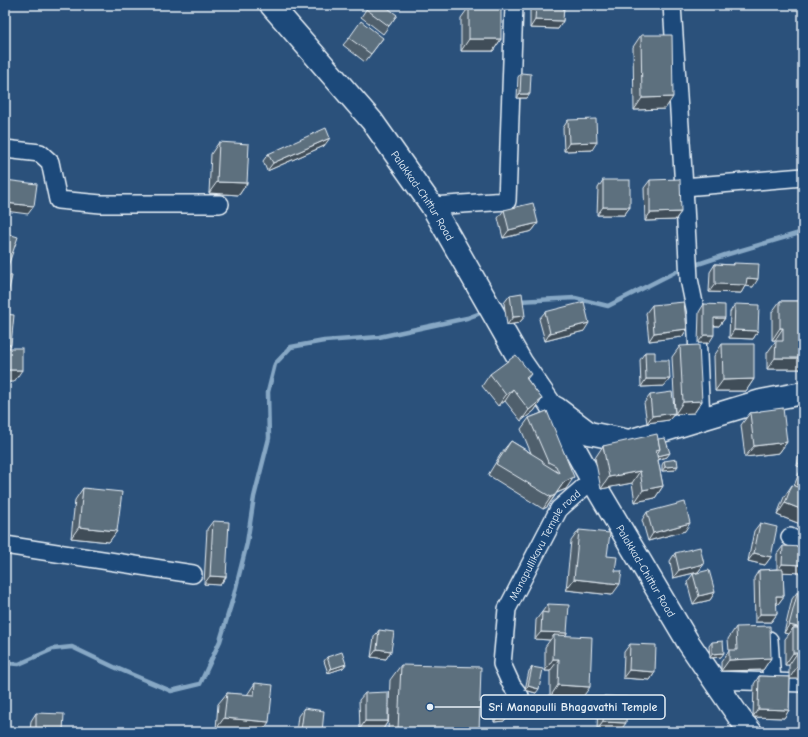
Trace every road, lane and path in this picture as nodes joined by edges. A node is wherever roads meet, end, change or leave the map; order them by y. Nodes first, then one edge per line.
1 (271, 5) edge
2 (514, 5) edge
3 (672, 5) edge
4 (5, 149) edge
5 (803, 176) edge
6 (684, 187) junction
7 (220, 204) dead end
8 (432, 206) junction
9 (803, 393) edge
10 (550, 404) junction
11 (701, 419) junction
12 (592, 480) junction
13 (5, 545) edge
14 (193, 574) dead end
15 (769, 640) edge
16 (714, 680) junction
17 (772, 682) junction
18 (803, 683) edge
19 (520, 696) dead end
20 (751, 732) edge

1 - 8 main road, Palakkad-Chittur Road
2 - 8 street
3 - 6 street
4 - 7 street
5 - 6 street
6 - 11 street
8 - 10 main road, Palakkad-Chittur Road
9 - 11 main road, Palakkad-Chittur Road
10 - 11 main road, Palakkad-Chittur Road
10 - 12 main road, Palakkad-Chittur Road
12 - 16 main road, Palakkad-Chittur Road
12 - 19 street, Manapullikavu Temple road
13 - 14 street
15 - 17 street
16 - 17 street
16 - 20 main road, Palakkad-Chittur Road
17 - 18 street

